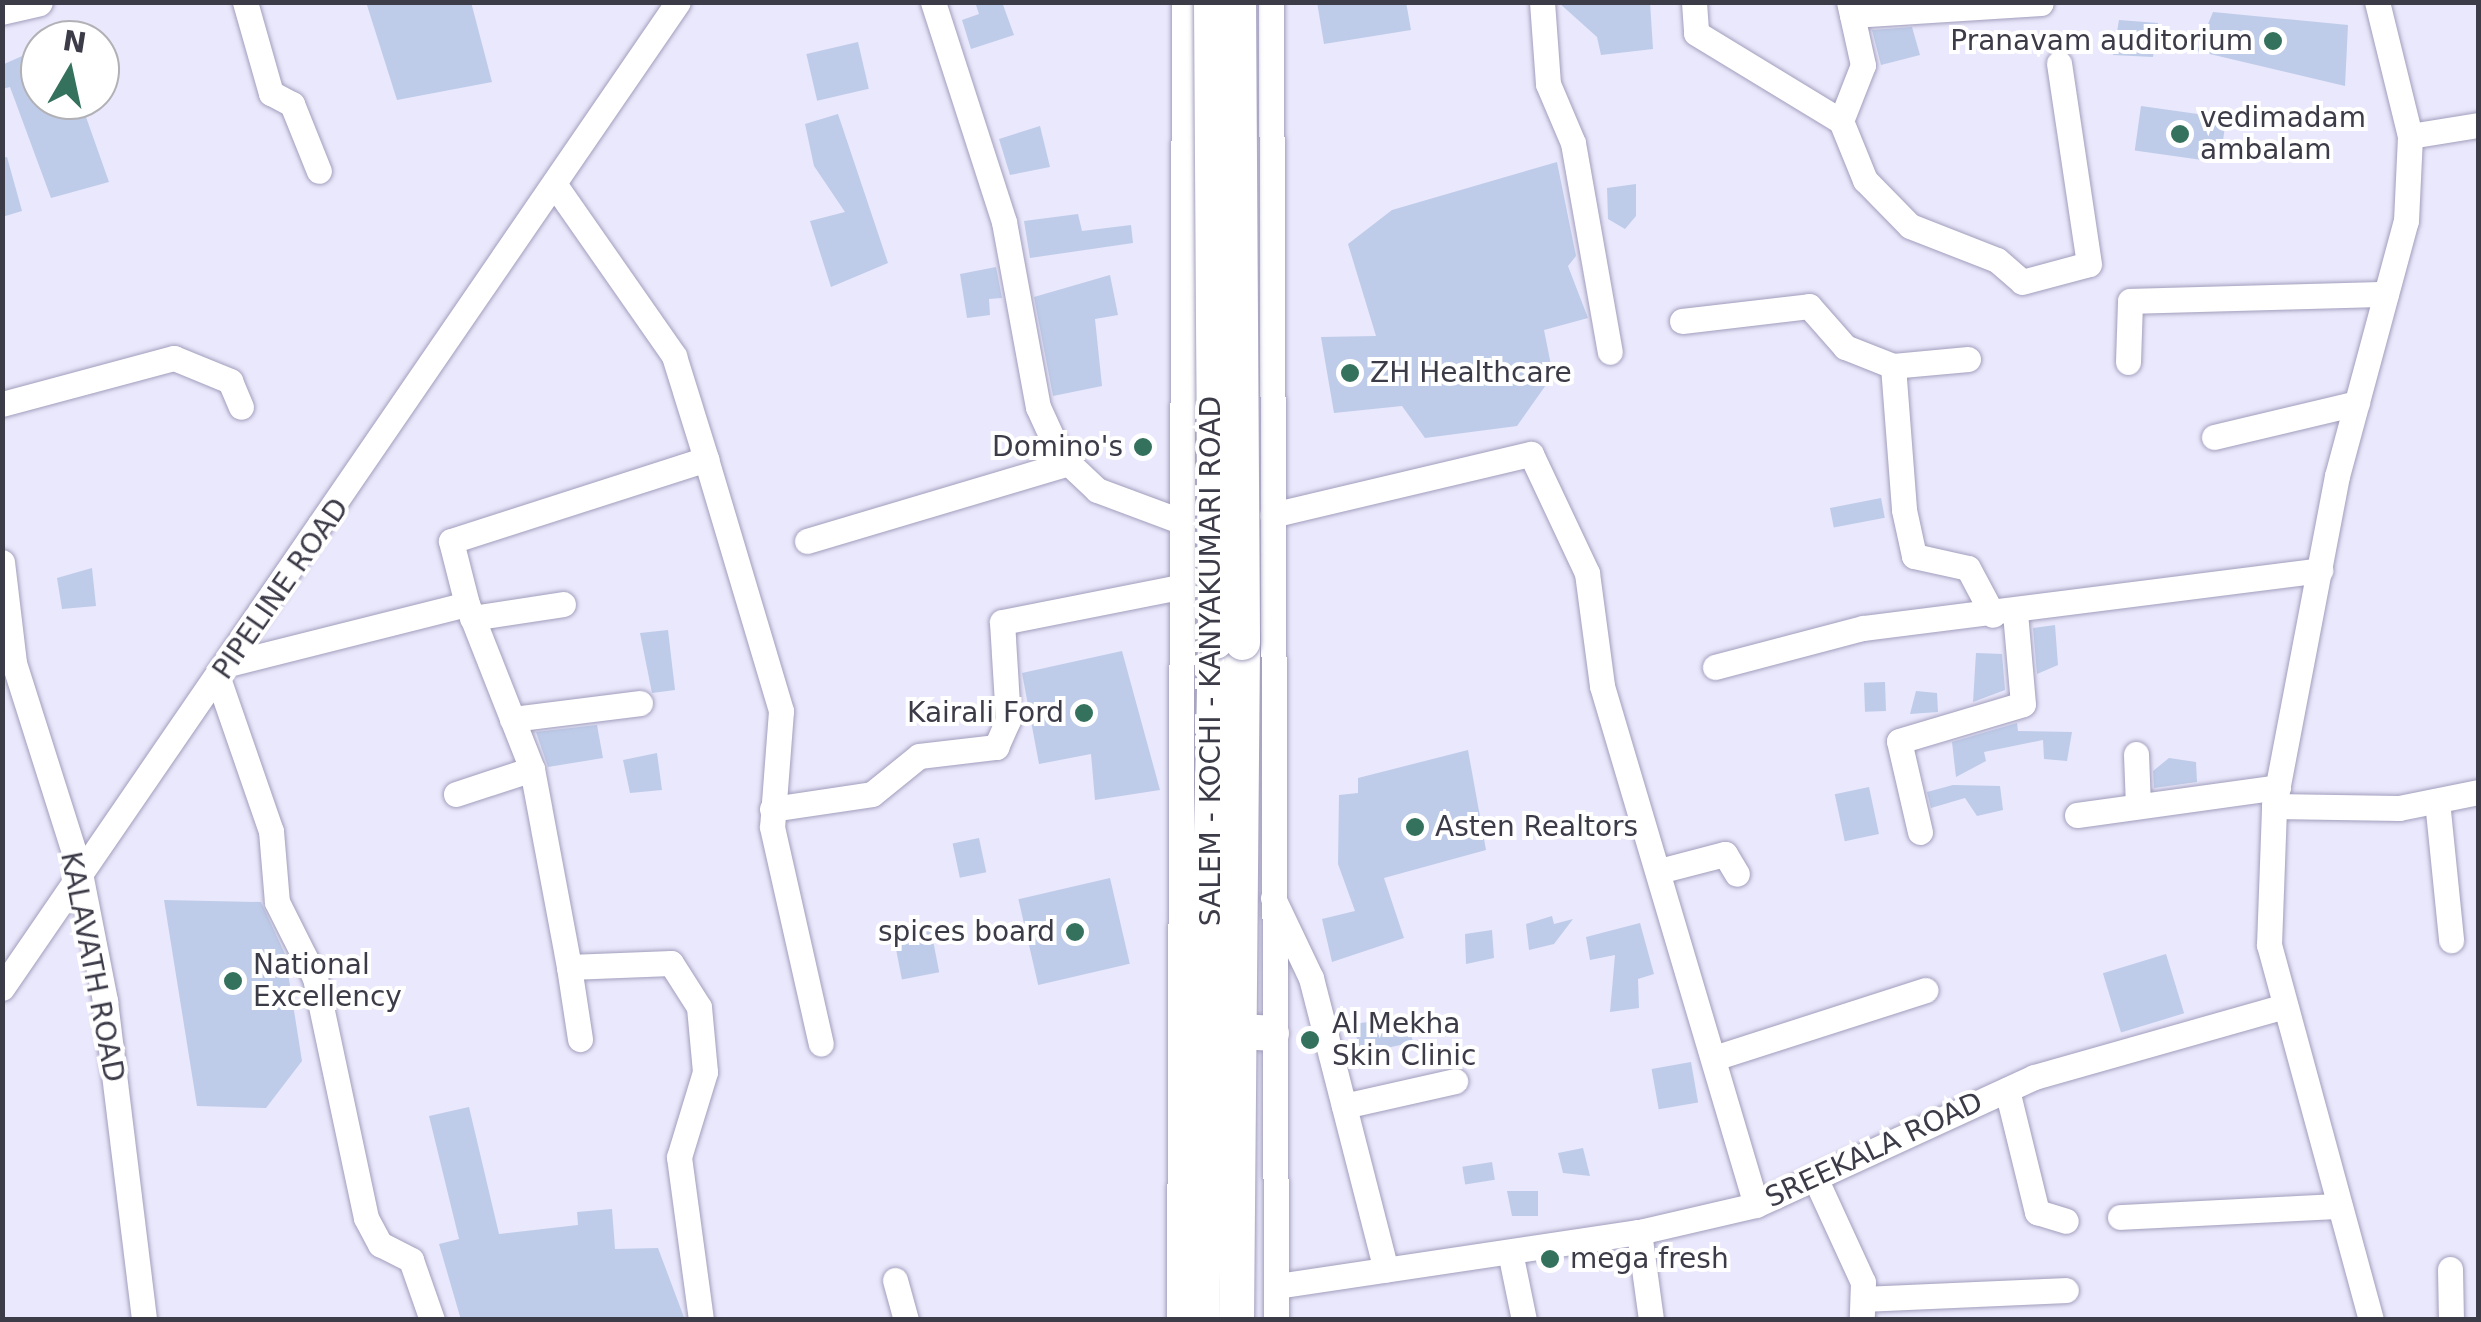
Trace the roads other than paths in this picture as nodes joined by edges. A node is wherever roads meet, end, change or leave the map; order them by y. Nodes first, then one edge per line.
1 (38, 2) edge
2 (245, 2) edge
3 (678, 2) edge
4 (933, 2) edge
5 (1184, 2) edge
6 (1211, 2) edge
7 (1238, 2) edge
8 (1271, 2) edge
9 (1542, 2) edge
10 (1694, 2) edge
11 (2377, 2) edge
12 (2041, 3) edge
13 (1851, 9) edge
14 (2, 10) edge
15 (2058, 64) dead end
16 (1841, 121) junction
17 (2478, 125) edge
18 (2410, 136) junction
19 (320, 171) dead end
20 (1183, 187) junction
21 (1272, 187) junction
22 (557, 188) junction
23 (1184, 276) junction
24 (1273, 277) junction
25 (2386, 294) junction
26 (1682, 321) dead end
27 (1610, 352) dead end
28 (1968, 359) dead end
29 (2128, 362) dead end
30 (1893, 366) junction
31 (2357, 403) junction
32 (2, 404) edge
33 (242, 407) dead end
34 (2214, 436) dead end
35 (706, 459) junction
36 (1068, 462) junction
37 (1272, 514) junction
38 (1183, 522) junction
39 (806, 541) dead end
40 (2, 562) edge
41 (2320, 570) junction
42 (1183, 586) junction
43 (563, 604) dead end
44 (5, 606) edge
45 (470, 611) junction
46 (2004, 614) junction
47 (1715, 667) dead end
48 (225, 672) junction
49 (640, 702) dead end
50 (512, 719) junction
51 (2136, 754) dead end
52 (532, 769) junction
53 (2478, 792) edge
54 (456, 794) dead end
55 (2276, 796) junction
56 (2438, 800) junction
57 (2138, 806) junction
58 (772, 809) junction
59 (2077, 815) dead end
60 (1920, 832) dead end
61 (80, 868) junction
62 (1663, 870) junction
63 (1737, 874) dead end
64 (1271, 893) junction
65 (2451, 940) dead end
66 (14, 955) edge
67 (569, 967) junction
68 (2, 988) edge
69 (1926, 990) dead end
70 (2285, 1006) junction
71 (1225, 1032) junction
72 (580, 1039) dead end
73 (820, 1044) dead end
74 (1717, 1057) junction
75 (1455, 1080) dead end
76 (2006, 1090) junction
77 (1344, 1106) junction
78 (1816, 1180) junction
79 (1756, 1205) junction
80 (2339, 1206) junction
81 (2120, 1216) dead end
82 (2066, 1221) dead end
83 (1639, 1232) junction
84 (1510, 1252) junction
85 (2450, 1269) dead end
86 (1386, 1270) junction
87 (895, 1280) dead end
88 (1277, 1286) junction
89 (2066, 1290) dead end
90 (1862, 1309) edge
91 (144, 1320) edge
92 (432, 1320) edge
93 (701, 1320) edge
94 (906, 1320) edge
95 (1179, 1320) edge
96 (1201, 1320) edge
97 (1236, 1320) edge
98 (1276, 1320) edge
99 (1524, 1320) edge
100 (1651, 1320) edge
101 (2371, 1320) edge
102 (2452, 1320) edge

1 - 14 main road
2 - 19 street
3 - 22 street, PIPELINE ROAD
4 - 36 street
5 - 20 street, SALEM - KOCHI - KANYAKUMARI ROAD
6 - 71 highway, SALEM - KOCHI - KANYAKUMARI ROAD, bridge
7 - 71 highway, SALEM - KOCHI - KANYAKUMARI ROAD, bridge
8 - 21 street, SALEM - KOCHI - KANYAKUMARI ROAD
9 - 27 street
10 - 16 street
11 - 18 street
12 - 13 street
13 - 16 street
15 - 16 street
17 - 18 street
18 - 25 street
20 - 21 street
20 - 23 street, SALEM - KOCHI - KANYAKUMARI ROAD
21 - 24 street, SALEM - KOCHI - KANYAKUMARI ROAD
22 - 35 street
22 - 48 street, PIPELINE ROAD
23 - 24 street
23 - 38 street, SALEM - KOCHI - KANYAKUMARI ROAD
24 - 37 street, SALEM - KOCHI - KANYAKUMARI ROAD
25 - 29 street
25 - 31 street
26 - 30 street
28 - 30 street
30 - 46 street
31 - 34 street
31 - 41 street
32 - 33 street
35 - 45 street
35 - 58 street
36 - 38 street
36 - 39 street
37 - 62 street
37 - 64 street, SALEM - KOCHI - KANYAKUMARI ROAD
38 - 42 street, SALEM - KOCHI - KANYAKUMARI ROAD
40 - 44 street, KALAVATH ROAD
41 - 46 street
41 - 55 street
42 - 58 street
42 - 71 street, SALEM - KOCHI - KANYAKUMARI ROAD
43 - 45 street
44 - 61 street, KALAVATH ROAD
45 - 48 street
45 - 50 street
46 - 47 street
46 - 60 street
48 - 61 street, PIPELINE ROAD
48 - 92 street
49 - 50 street
50 - 52 street
51 - 57 street
52 - 54 street
52 - 67 street
53 - 56 street
55 - 56 street
55 - 57 street
55 - 70 street
56 - 65 street
57 - 59 street
58 - 73 street
61 - 66 street, PIPELINE ROAD
61 - 91 street, KALAVATH ROAD
62 - 63 street
62 - 74 street
64 - 71 street, SALEM - KOCHI - KANYAKUMARI ROAD
64 - 77 street
66 - 68 street, PIPELINE ROAD
67 - 72 street
67 - 93 street
69 - 74 street
70 - 76 street, SREEKALA ROAD
70 - 80 street
71 - 88 street
71 - 95 street
71 - 96 highway, SALEM - KOCHI - KANYAKUMARI ROAD
71 - 97 highway, SALEM - KOCHI - KANYAKUMARI ROAD
74 - 79 street
75 - 77 street
76 - 78 street, SREEKALA ROAD
76 - 82 street
77 - 86 street
78 - 79 street, SREEKALA ROAD
78 - 90 street
79 - 83 street, SREEKALA ROAD
80 - 81 street
80 - 101 street
83 - 84 street, SREEKALA ROAD
83 - 100 street
84 - 86 street, SREEKALA ROAD
84 - 99 street
85 - 102 street
86 - 88 street, SREEKALA ROAD
87 - 94 street
88 - 98 street
89 - 90 street

